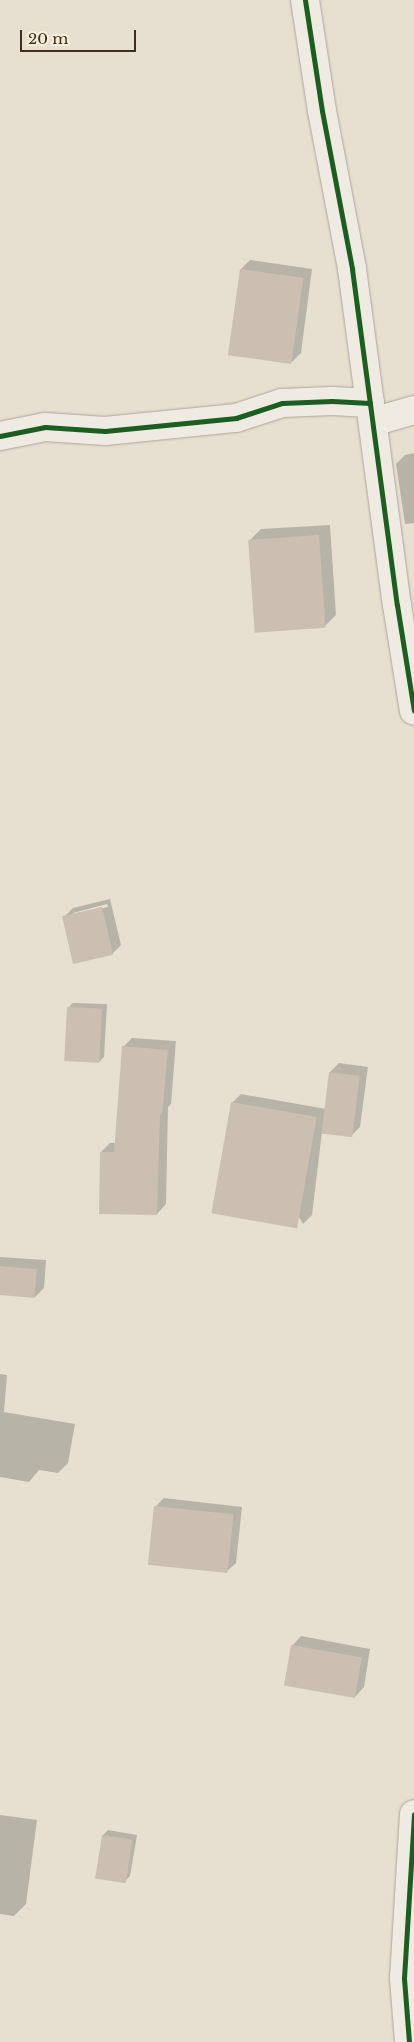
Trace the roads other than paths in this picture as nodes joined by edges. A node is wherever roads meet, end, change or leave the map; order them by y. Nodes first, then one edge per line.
1 (305, 0) edge
2 (414, 410) edge
3 (372, 412) junction
4 (0, 436) edge
5 (414, 711) edge
6 (414, 1814) edge
7 (409, 2042) edge

1 - 3 street
2 - 3 street
3 - 4 street
3 - 5 street
6 - 7 street

